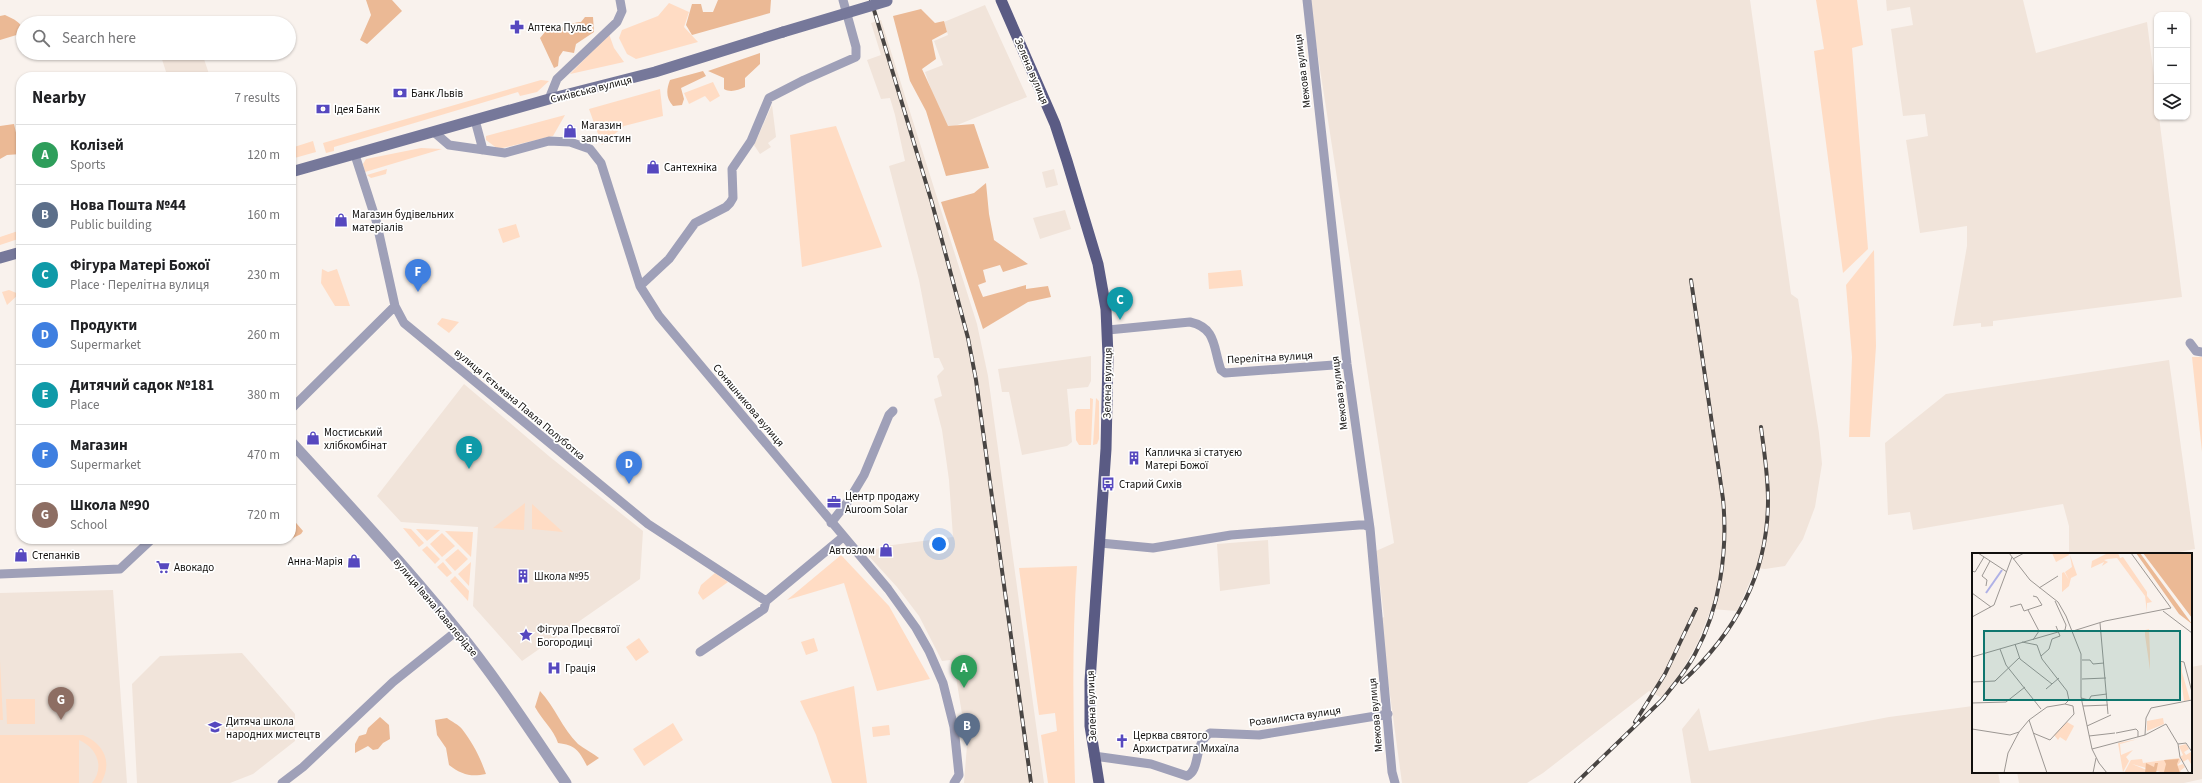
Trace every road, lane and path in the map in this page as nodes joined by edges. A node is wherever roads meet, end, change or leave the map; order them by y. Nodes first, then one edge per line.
1 (620, 0) edge
2 (843, 0) edge
3 (888, 0) edge
4 (1002, 0) edge
5 (1307, 0) edge
6 (549, 99) junction
7 (475, 120) junction
8 (434, 132) junction
9 (483, 150) junction
10 (355, 154) junction
11 (296, 171) edge
12 (16, 253) edge
13 (0, 258) edge
14 (640, 286) junction
15 (395, 306) junction
16 (1108, 330) junction
17 (2190, 343) dead end
18 (2202, 352) edge
19 (1347, 364) junction
20 (296, 404) edge
21 (893, 411) dead end
22 (296, 447) edge
23 (831, 523) junction
24 (1370, 528) junction
25 (843, 537) junction
26 (1100, 543) junction
27 (147, 544) edge
28 (0, 574) edge
29 (766, 601) junction
30 (458, 630) junction
31 (700, 652) dead end
32 (1388, 714) junction
33 (1094, 756) junction
34 (282, 783) edge
35 (566, 783) edge
36 (954, 783) edge
37 (1099, 783) edge
38 (1395, 783) edge

1 - 6 street
2 - 14 street
3 - 6 main road, Сихівська вулиця, bridge
4 - 16 main road, Зелена вулиця
5 - 19 street, Межова вулиця
6 - 7 main road, Сихівська вулиця
7 - 8 main road, Сихівська вулиця
7 - 9 street
8 - 9 street, Соняшникова вулиця
8 - 10 main road, Сихівська вулиця
9 - 14 street, Соняшникова вулиця
10 - 11 main road, Сихівська вулиця
10 - 15 street, вулиця Гетьмана Павла Полуботка
12 - 13 main road
14 - 23 street, Соняшникова вулиця
15 - 20 street
15 - 29 street, вулиця Гетьмана Павла Полуботка
16 - 19 street, Перелітна вулиця
16 - 26 main road, Зелена вулиця
17 - 18 street
19 - 24 street, Межова вулиця
21 - 23 street
22 - 30 street, вулиця Івана Кавалерідзе
23 - 25 street, Соняшникова вулиця
24 - 26 street
24 - 32 street, Межова вулиця
25 - 29 street
25 - 36 street
26 - 33 main road, Зелена вулиця
27 - 28 street
29 - 31 street
30 - 34 street
30 - 35 street, вулиця Івана Кавалерідзе
32 - 33 street, Розвилиста вулиця
32 - 38 street, Межова вулиця
33 - 37 main road, Зелена вулиця

